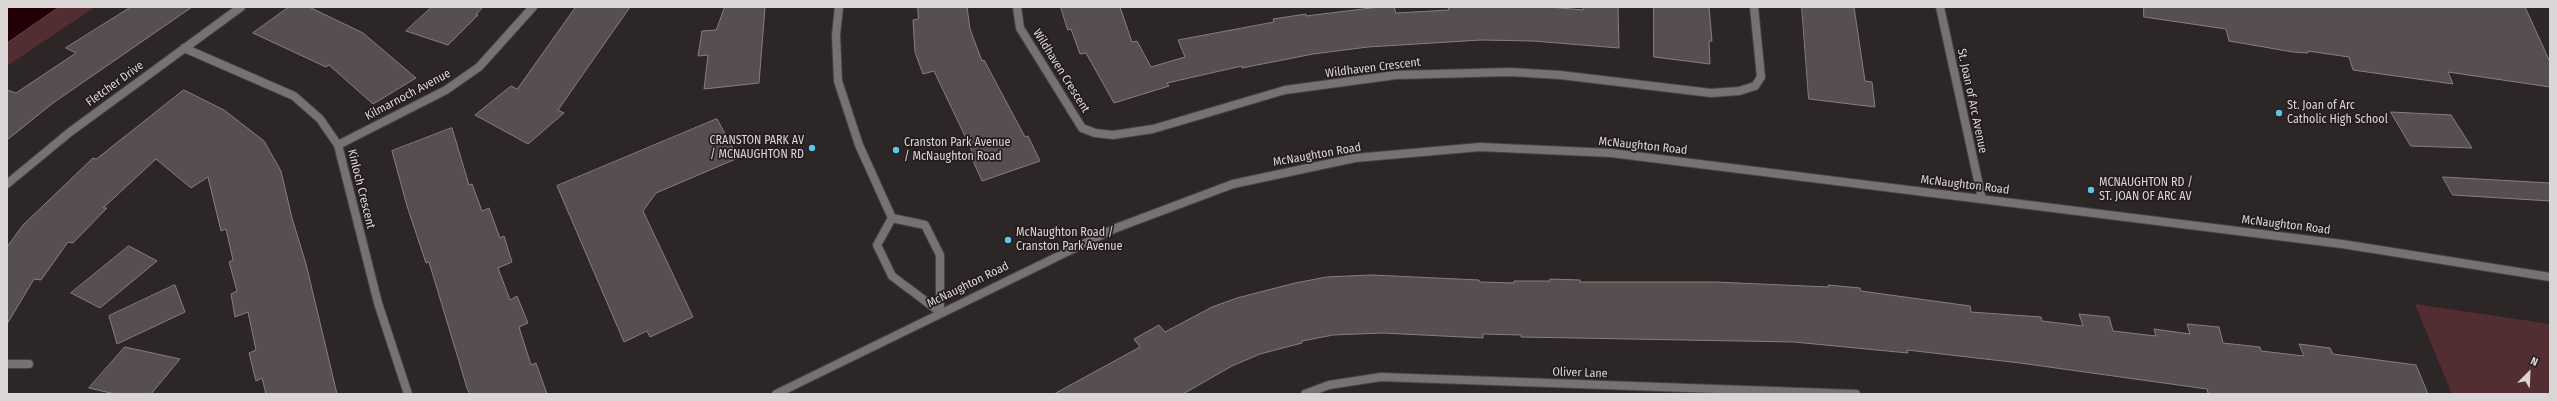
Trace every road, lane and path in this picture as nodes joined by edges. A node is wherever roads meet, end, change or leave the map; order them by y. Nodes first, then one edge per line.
1 (241, 7) edge
2 (534, 7) edge
3 (839, 7) edge
4 (1017, 7) edge
5 (1754, 7) edge
6 (1940, 7) edge
7 (184, 48) junction
8 (338, 146) junction
9 (7, 184) edge
10 (1982, 199) junction
11 (892, 218) junction
12 (2550, 277) edge
13 (940, 312) junction
14 (7, 364) edge
15 (29, 364) dead end
16 (1606, 390) edge
17 (408, 394) edge
18 (776, 394) edge
19 (1305, 394) edge
20 (1856, 394) edge

1 - 7 street, Fletcher Drive
2 - 8 street, Kilmarnoch Avenue
3 - 11 street
4 - 5 street, Wildhaven Crescent
6 - 10 street, St. Joan of Arc Avenue
7 - 8 street, Kinloch Crescent
7 - 9 street, Fletcher Drive
8 - 17 street, Kinloch Crescent
10 - 12 street, McNaughton Road
10 - 13 street, McNaughton Road
11 - 13 street
11 - 13 street
13 - 18 street, McNaughton Road
14 - 15 street
16 - 19 street, Oliver Lane
16 - 20 street, Oliver Lane

